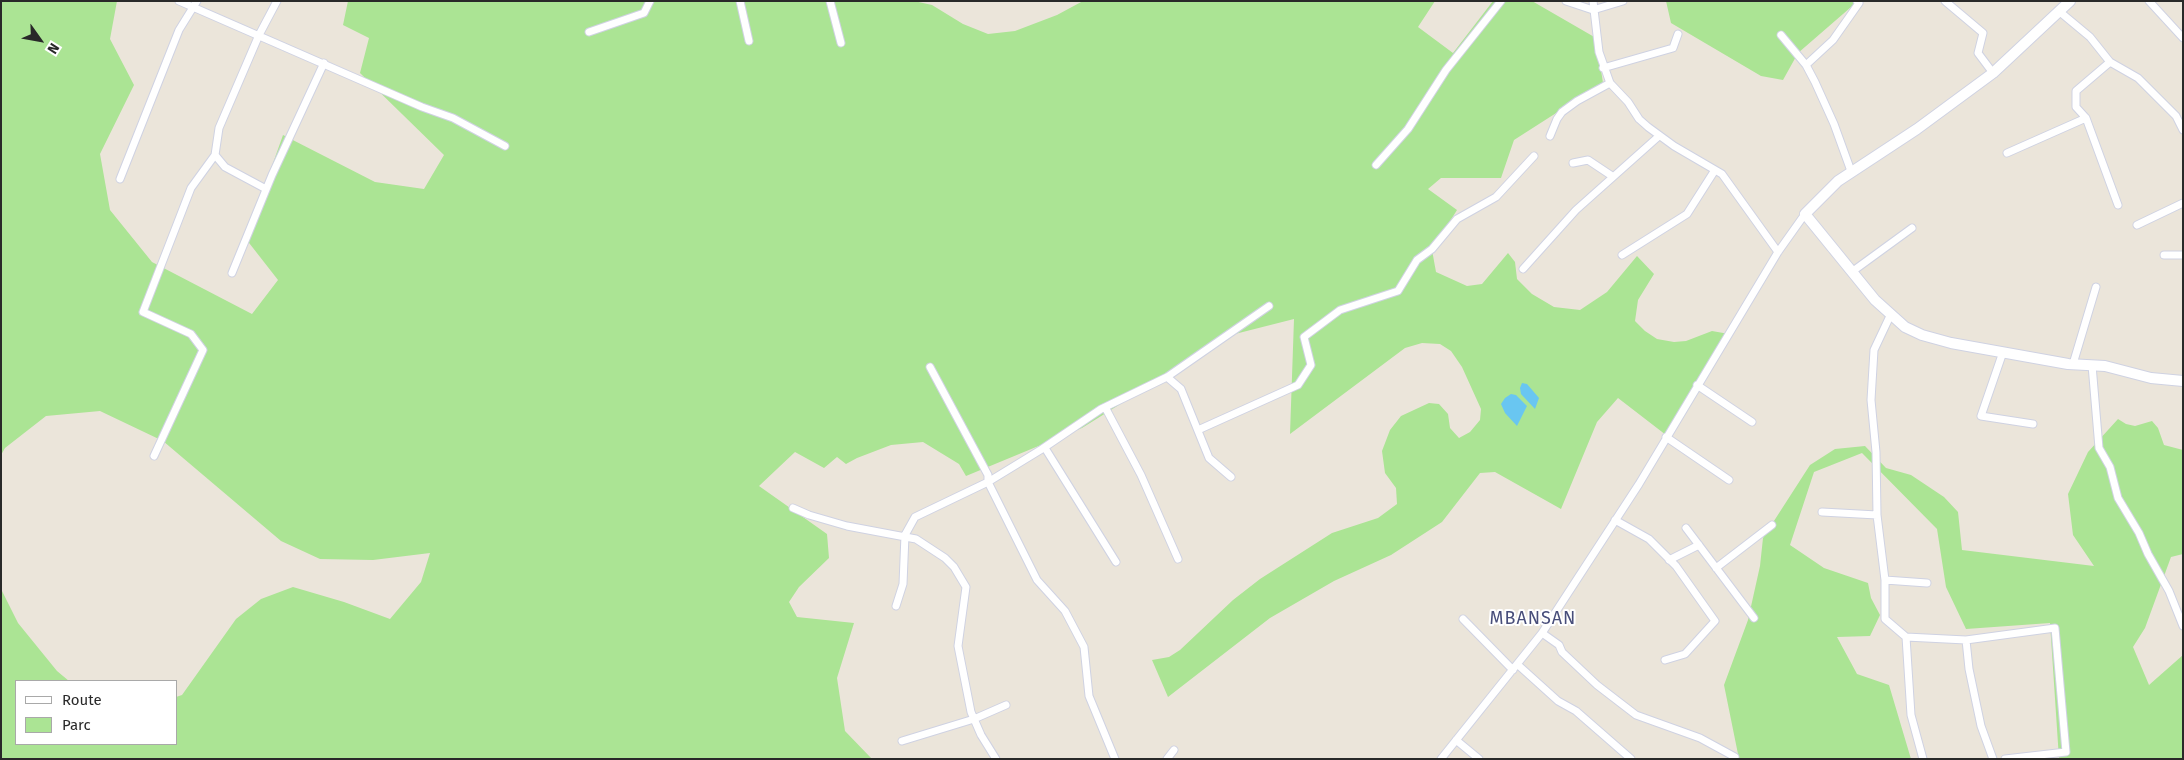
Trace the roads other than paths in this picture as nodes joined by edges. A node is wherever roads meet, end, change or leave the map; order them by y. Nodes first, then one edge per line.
1 (179, 1) edge
2 (277, 1) edge
3 (650, 1) edge
4 (740, 1) edge
5 (830, 1) edge
6 (1501, 1) edge
7 (1566, 1) edge
8 (1592, 1) edge
9 (1623, 1) edge
10 (1857, 1) edge
11 (1945, 1) edge
12 (2070, 1) edge
13 (2149, 1) edge
14 (196, 4) edge
15 (1593, 10) junction
16 (2060, 12) junction
17 (589, 32) dead end
18 (1678, 34) dead end
19 (259, 35) junction
20 (1781, 35) dead end
21 (2183, 38) edge
22 (749, 40) dead end
23 (841, 43) dead end
24 (2110, 62) junction
25 (324, 64) junction
26 (1806, 66) junction
27 (1603, 68) junction
28 (1993, 73) junction
29 (1610, 83) junction
30 (2086, 118) junction
31 (2183, 130) edge
32 (1550, 136) dead end
33 (1659, 136) junction
34 (505, 146) dead end
35 (2007, 153) dead end
36 (215, 155) junction
37 (1534, 156) dead end
38 (1573, 163) dead end
39 (1376, 165) dead end
40 (1715, 170) junction
41 (1851, 171) junction
42 (1612, 176) junction
43 (120, 179) dead end
44 (266, 190) junction
45 (2183, 203) edge
46 (2118, 205) dead end
47 (1805, 214) junction
48 (2137, 225) dead end
49 (1912, 228) dead end
50 (1778, 252) junction
51 (1622, 255) dead end
52 (2164, 255) dead end
53 (2183, 255) edge
54 (1523, 269) dead end
55 (1853, 271) junction
56 (232, 273) dead end
57 (2096, 287) dead end
58 (1269, 306) dead end
59 (1890, 316) junction
60 (2003, 352) junction
61 (2073, 364) junction
62 (2092, 364) junction
63 (930, 367) dead end
64 (1167, 376) junction
65 (2183, 382) edge
66 (1698, 385) junction
67 (1104, 407) junction
68 (1752, 422) dead end
69 (2033, 424) dead end
70 (1198, 430) junction
71 (1666, 437) junction
72 (1045, 448) junction
73 (154, 456) dead end
74 (1231, 477) dead end
75 (1730, 480) dead end
76 (988, 482) junction
77 (793, 508) dead end
78 (1822, 512) dead end
79 (1877, 515) junction
80 (1615, 520) junction
81 (1772, 525) dead end
82 (1686, 528) dead end
83 (904, 535) junction
84 (1700, 545) junction
85 (1178, 559) dead end
86 (1669, 560) junction
87 (1116, 562) dead end
88 (1716, 568) junction
89 (1885, 580) junction
90 (1927, 583) dead end
91 (896, 606) dead end
92 (1754, 618) dead end
93 (1463, 619) dead end
94 (2183, 626) edge
95 (1542, 633) junction
96 (1906, 637) junction
97 (1966, 640) junction
98 (1665, 660) dead end
99 (1515, 667) junction
100 (1006, 704) dead end
101 (974, 719) junction
102 (1456, 740) junction
103 (902, 741) dead end
104 (1174, 750) dead end
105 (1735, 757) dead end
106 (996, 759) edge
107 (1115, 759) edge
108 (1167, 759) edge
109 (1441, 759) edge
110 (1478, 759) edge
111 (1631, 759) edge
112 (1923, 759) edge
113 (1993, 759) edge
114 (2005, 759) edge

1 - 14 street
2 - 19 street
3 - 17 street
4 - 22 street
5 - 23 street
6 - 39 street
7 - 15 street
8 - 15 street
9 - 15 street
10 - 26 street
11 - 28 street
12 - 16 street
13 - 21 street
14 - 19 street
14 - 43 street
15 - 27 street
16 - 24 street
16 - 28 street
18 - 27 street
19 - 25 street
19 - 36 street
20 - 26 street
24 - 30 street
24 - 31 street
25 - 34 street
25 - 44 street
26 - 41 street
27 - 29 street
28 - 41 street
29 - 32 street
29 - 33 street
30 - 35 street
30 - 46 street
33 - 40 street
33 - 42 street
36 - 44 street
36 - 73 street
37 - 70 street
38 - 42 street
40 - 50 street
40 - 51 street
41 - 47 street
42 - 54 street
44 - 56 street
45 - 48 street
47 - 50 street
47 - 55 street
49 - 55 street
50 - 66 street
52 - 53 street
55 - 59 street
57 - 61 street
58 - 64 street
59 - 60 street
59 - 79 street
60 - 61 street
60 - 69 street
61 - 62 street
62 - 65 street
62 - 94 street
63 - 76 street
64 - 67 street
64 - 70 street
66 - 68 street
66 - 71 street
67 - 72 street
67 - 85 street
70 - 74 street
71 - 75 street
71 - 80 street
72 - 76 street
72 - 87 street
76 - 83 street
76 - 107 street
77 - 83 street
78 - 79 street
79 - 89 street
80 - 86 street
80 - 95 street
81 - 88 street
82 - 84 street
83 - 91 street
83 - 101 street
84 - 86 street
84 - 88 street
86 - 98 street
88 - 92 street
89 - 90 street
89 - 96 street
93 - 99 street
95 - 99 street
95 - 105 street
96 - 97 street
96 - 112 street
97 - 113 street
97 - 114 street
99 - 102 street
99 - 111 street
100 - 101 street
101 - 103 street
101 - 106 street
102 - 109 street
102 - 110 street
104 - 108 street

